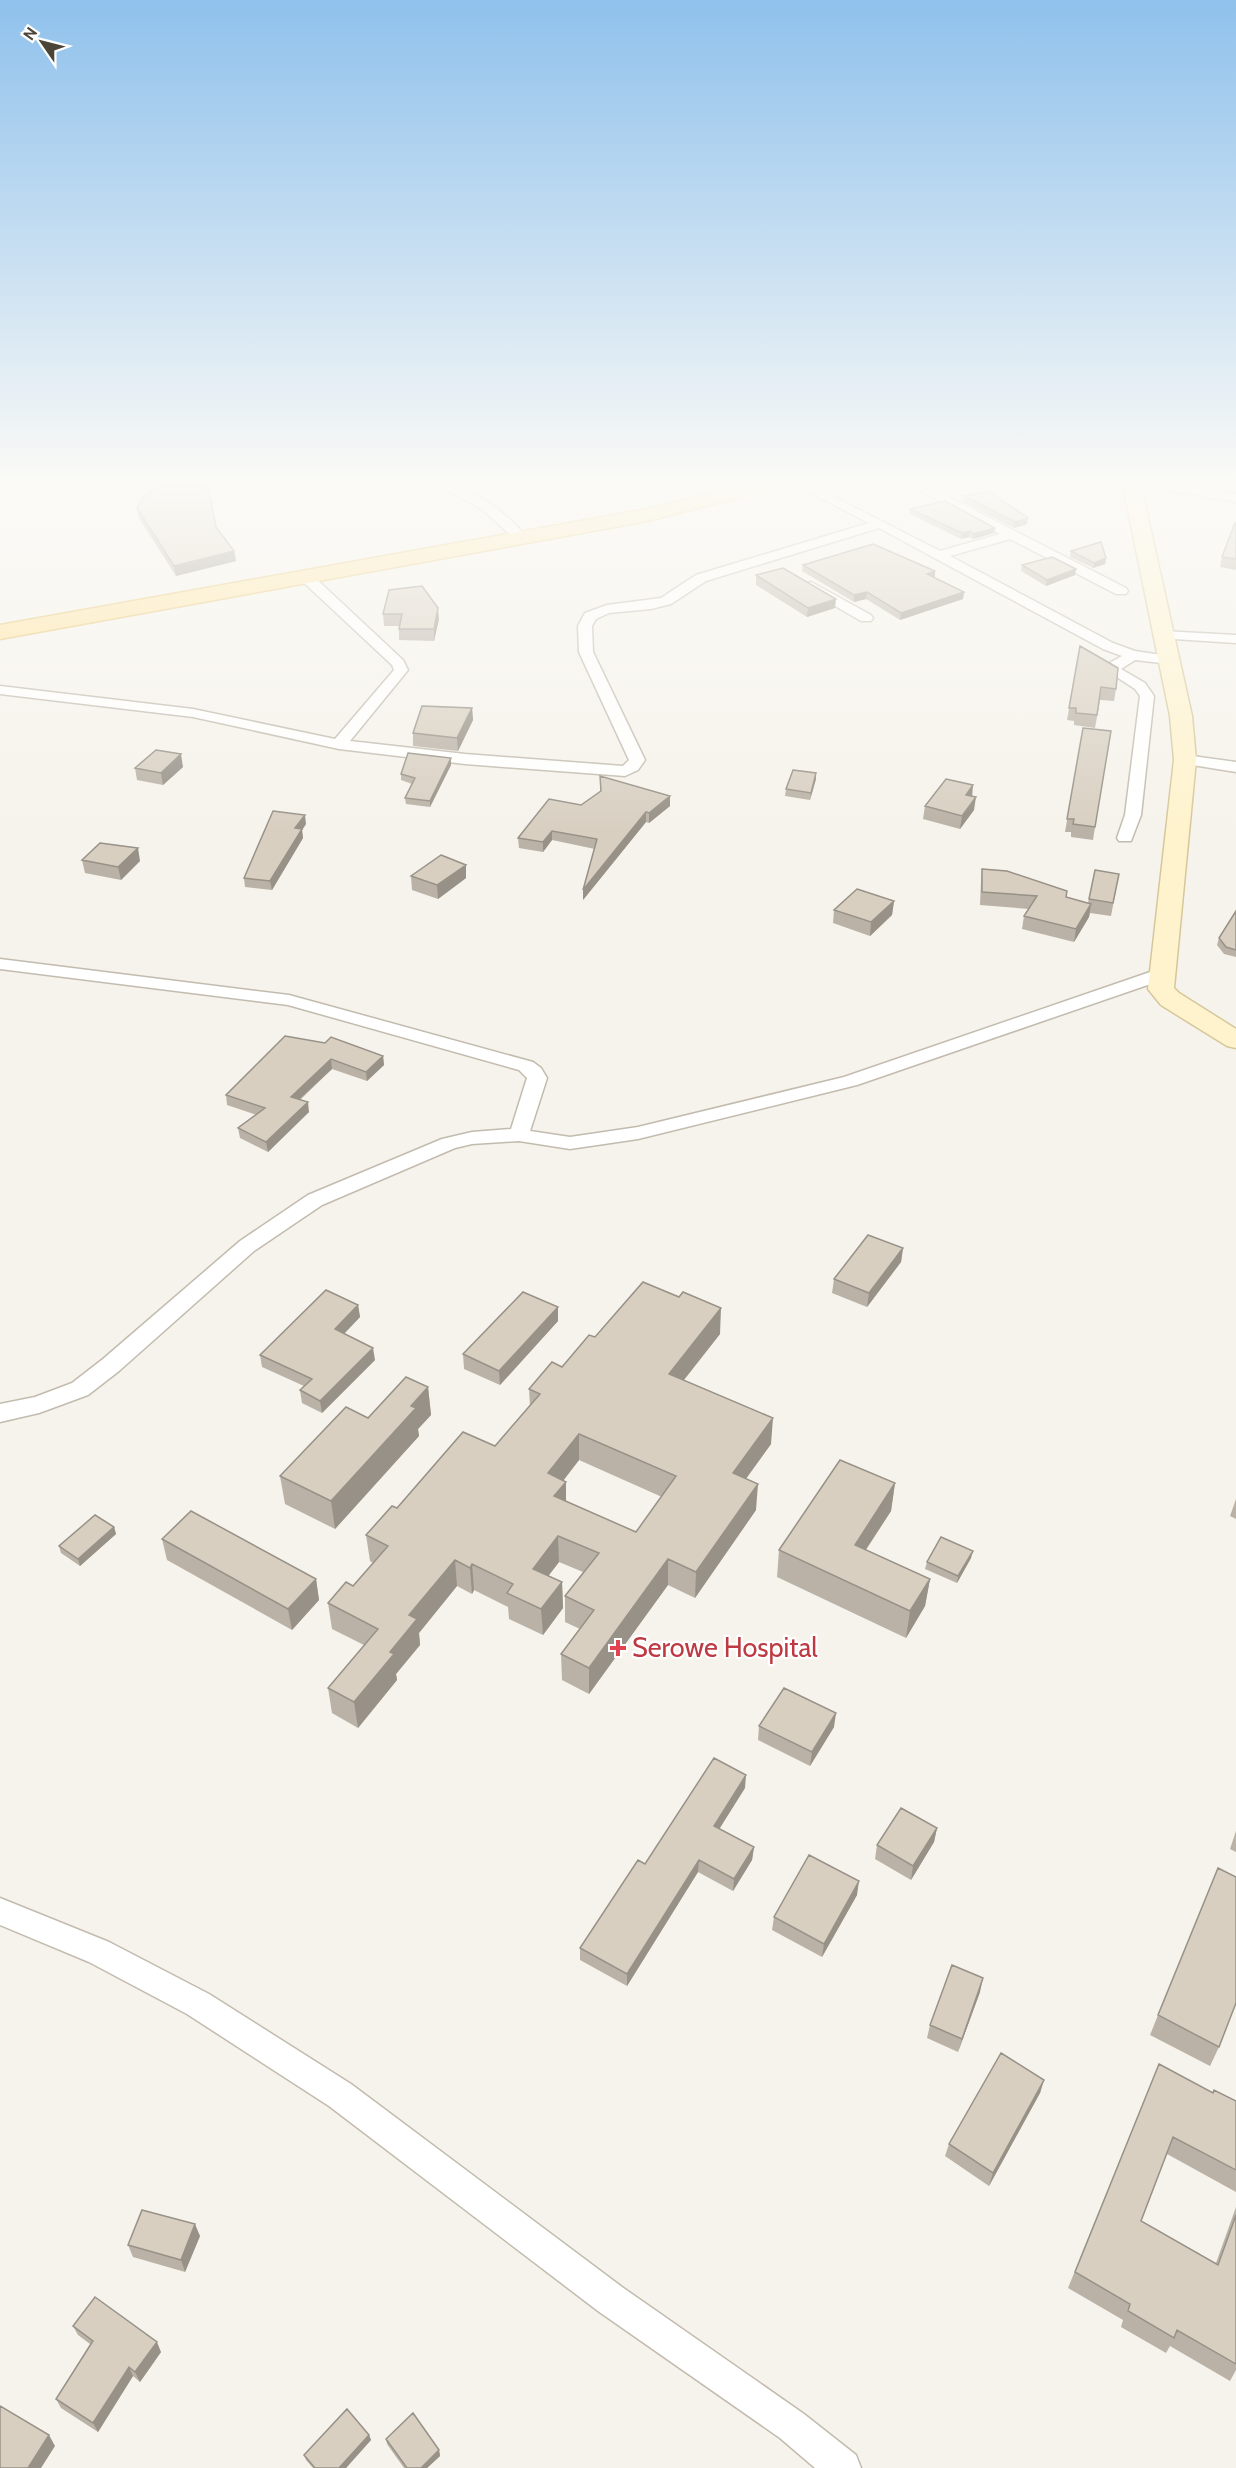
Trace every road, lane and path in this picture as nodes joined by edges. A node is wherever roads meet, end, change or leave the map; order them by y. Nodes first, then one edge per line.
1 (175, 601) edge
2 (332, 601) edge
3 (666, 601) edge
4 (837, 601) edge
5 (1025, 601) edge
6 (1156, 601) edge
7 (866, 618) dead end
8 (0, 632) edge
9 (1163, 635) junction
10 (1236, 639) edge
11 (1133, 655) junction
12 (1170, 660) junction
13 (0, 690) edge
14 (339, 744) junction
15 (1185, 760) junction
16 (1236, 767) edge
17 (1125, 838) dead end
18 (0, 964) edge
19 (1162, 974) junction
20 (1236, 1040) edge
21 (519, 1135) junction
22 (0, 1413) edge
23 (0, 1911) edge
24 (843, 2468) edge

1 - 8 main road
2 - 14 street
3 - 14 street
4 - 7 street
5 - 11 street
6 - 9 street
9 - 10 street
9 - 12 street
11 - 12 street
11 - 17 street
12 - 15 street
13 - 14 street
15 - 16 street
15 - 19 street
18 - 21 street
19 - 20 street
19 - 21 street
21 - 22 street
23 - 24 street

